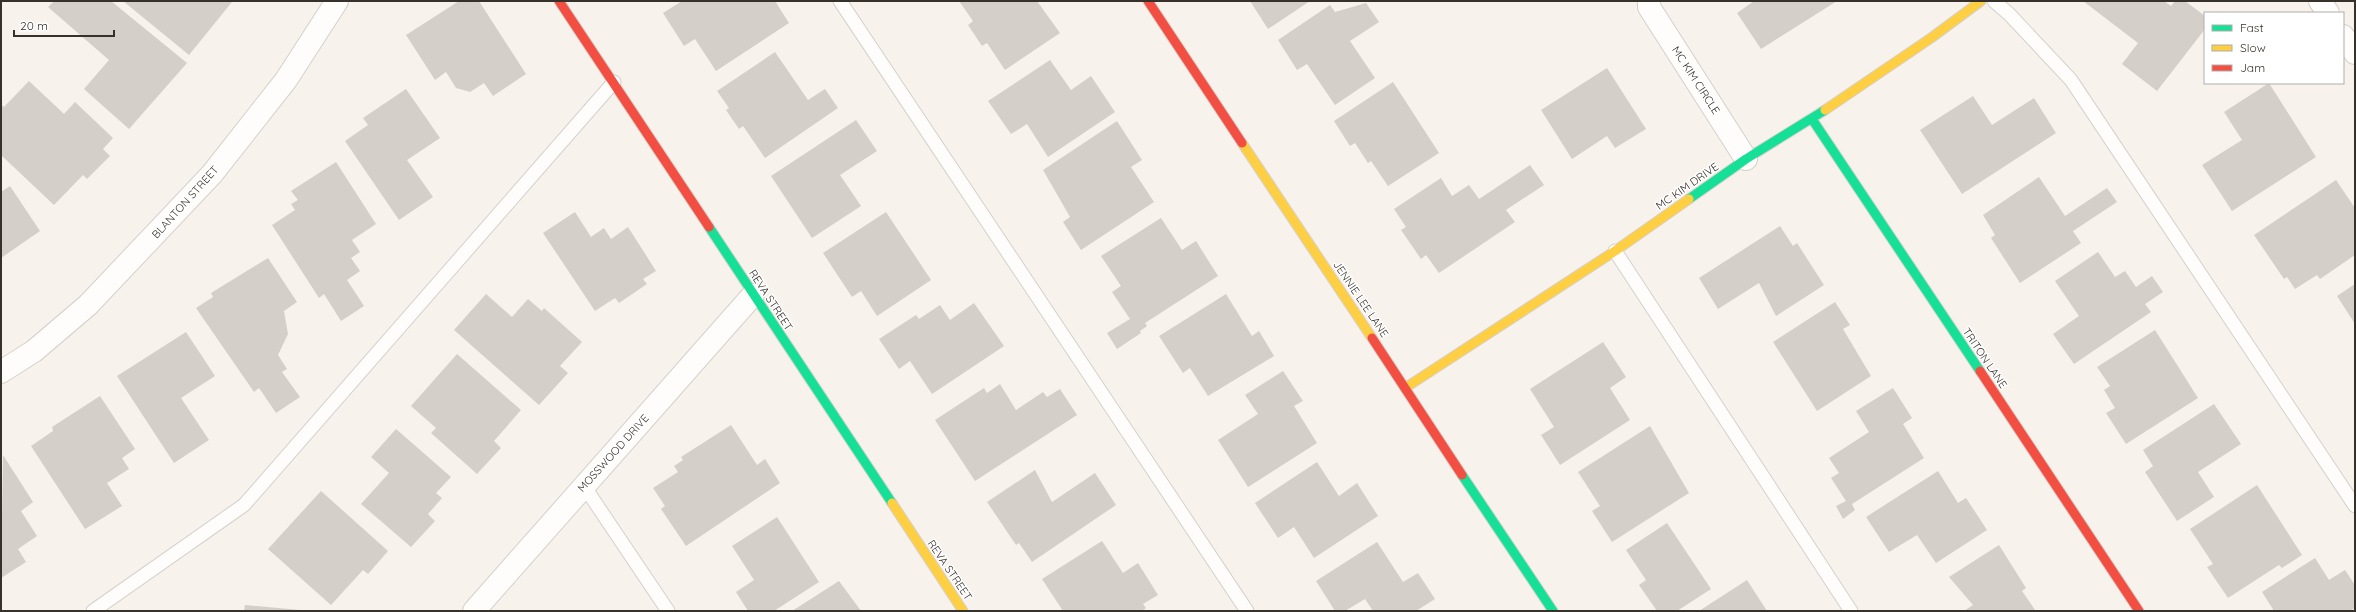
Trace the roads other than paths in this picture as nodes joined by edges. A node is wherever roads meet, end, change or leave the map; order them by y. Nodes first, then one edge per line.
1 (337, 1) edge
2 (559, 1) edge
3 (840, 1) edge
4 (1148, 1) edge
5 (1649, 1) edge
6 (1981, 1) edge
7 (1994, 1) edge
8 (2320, 1) edge
9 (2327, 12) edge
10 (2344, 37) edge
11 (2355, 53) edge
12 (614, 82) junction
13 (1812, 119) junction
14 (1746, 159) junction
15 (1615, 251) junction
16 (753, 295) junction
17 (1, 372) edge
18 (1405, 388) junction
19 (584, 486) junction
20 (2355, 506) edge
21 (97, 610) edge
22 (474, 611) edge
23 (668, 611) edge
24 (963, 611) edge
25 (1247, 611) edge
26 (1553, 611) edge
27 (1851, 611) edge
28 (2139, 611) edge

1 - 17 street, BLANTON STREET
2 - 12 street, REVA STREET
3 - 25 lane
4 - 18 street, JENNIE LEE LANE
5 - 14 street, MC KIM CIRCLE
6 - 13 street, MC KIM DRIVE
7 - 20 lane
8 - 9 street
10 - 11 street
12 - 16 street, REVA STREET
12 - 21 lane
13 - 14 street, MC KIM DRIVE
13 - 28 street, TRITON LANE
14 - 15 street, MC KIM DRIVE
15 - 18 street, MC KIM DRIVE
15 - 27 lane
16 - 19 street, MOSSWOOD DRIVE
16 - 24 street, REVA STREET
18 - 26 street, JENNIE LEE LANE
19 - 22 street, MOSSWOOD DRIVE
19 - 23 lane

